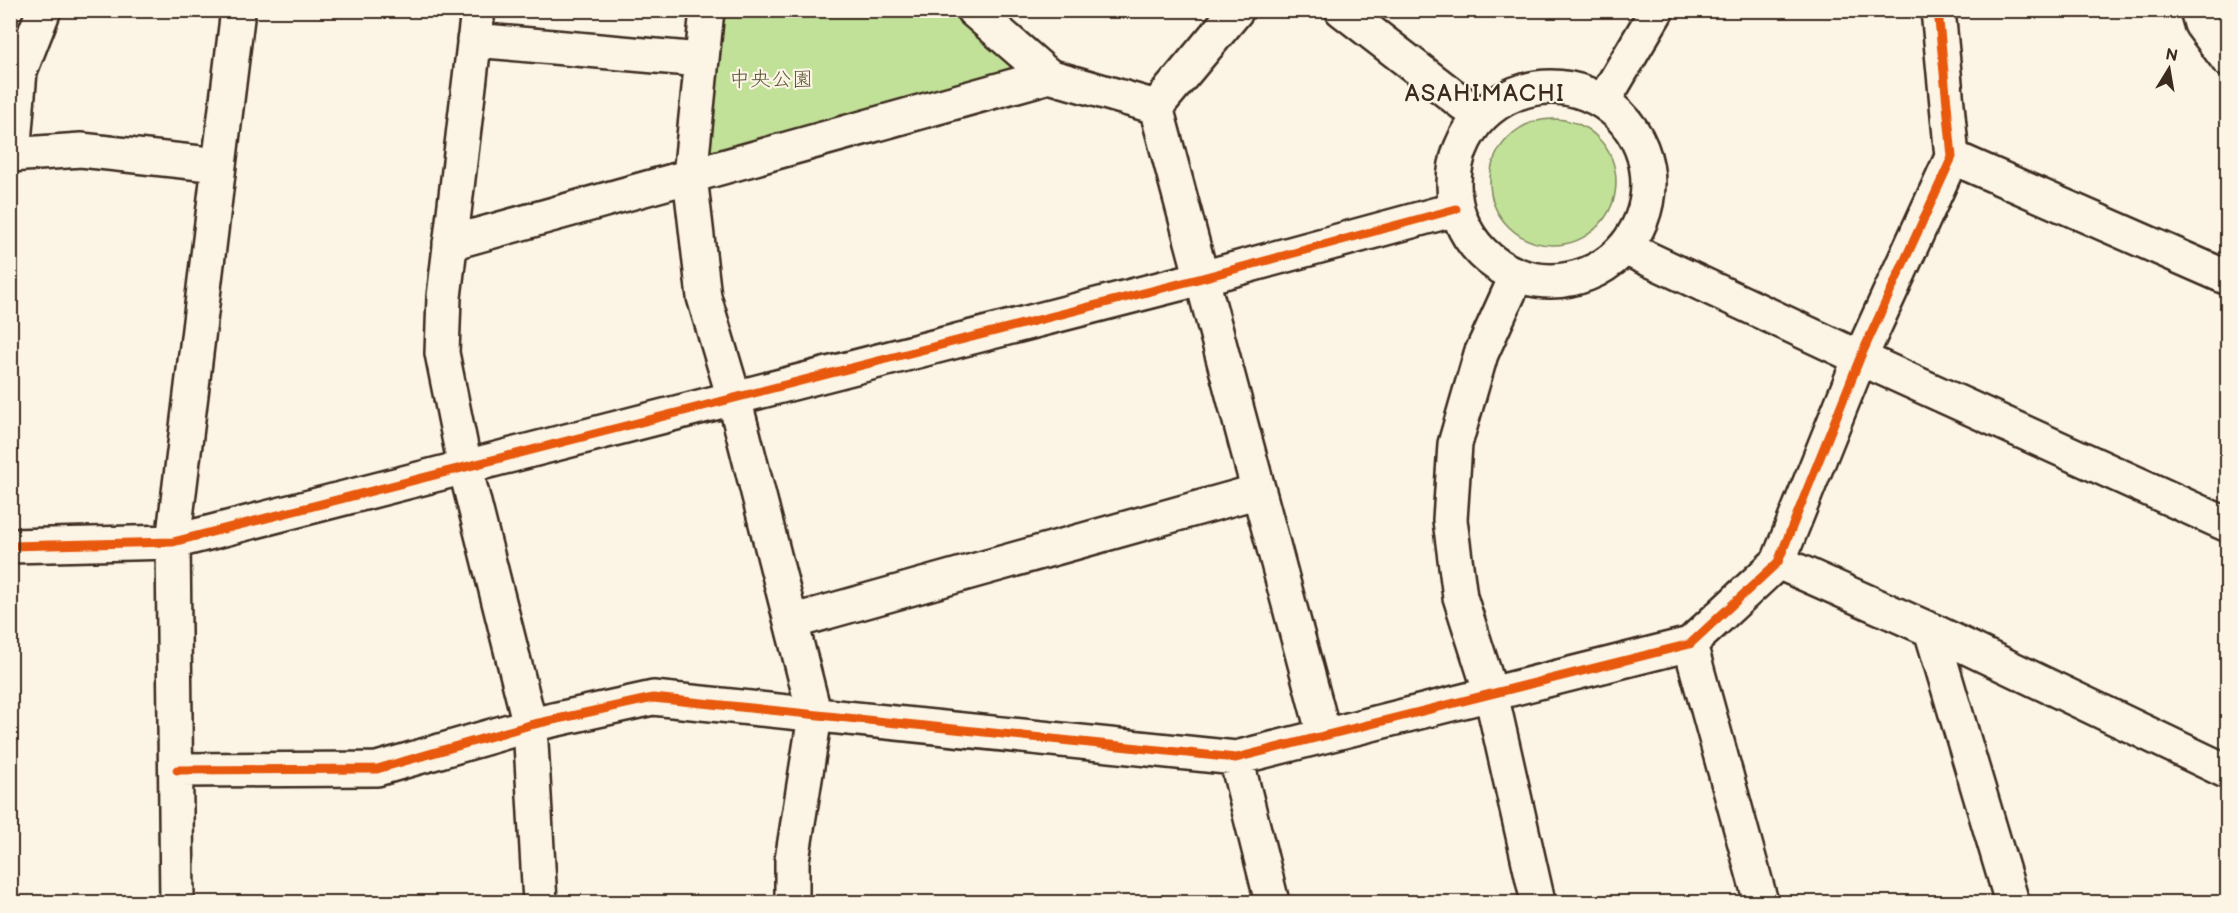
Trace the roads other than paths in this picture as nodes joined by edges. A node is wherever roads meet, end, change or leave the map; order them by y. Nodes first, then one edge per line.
1 (44, 10) edge
2 (238, 10) edge
3 (707, 10) edge
4 (973, 10) edge
5 (1237, 10) edge
6 (1342, 10) edge
7 (1657, 10) edge
8 (1938, 10) edge
9 (2197, 10) edge
10 (476, 25) edge
11 (701, 60) junction
12 (2228, 60) edge
13 (1049, 76) junction
14 (1604, 100) junction
15 (1156, 107) junction
16 (1479, 116) junction
17 (12, 155) edge
18 (1952, 157) junction
19 (219, 165) junction
20 (690, 176) junction
21 (1456, 209) junction
22 (450, 243) junction
23 (1625, 248) junction
24 (1517, 275) junction
25 (1202, 278) junction
26 (2228, 278) edge
27 (1860, 358) junction
28 (734, 398) junction
29 (465, 467) junction
30 (1259, 492) junction
31 (2228, 525) edge
32 (173, 542) junction
33 (10, 546) edge
34 (1778, 562) junction
35 (791, 622) junction
36 (1931, 630) junction
37 (1690, 644) junction
38 (1491, 694) junction
39 (815, 716) junction
40 (530, 725) junction
41 (1324, 735) junction
42 (1236, 758) junction
43 (177, 770) junction
44 (2228, 772) edge
45 (177, 903) edge
46 (540, 903) edge
47 (792, 903) edge
48 (1272, 903) edge
49 (1538, 903) edge
50 (1761, 903) edge
51 (2012, 903) edge

1 - 17 street
2 - 19 street
3 - 11 street
4 - 13 street
5 - 15 street
6 - 16 street
7 - 14 street
8 - 18 street
9 - 12 street
10 - 11 street
10 - 22 street
11 - 20 street
13 - 15 street
13 - 20 street
14 - 16 street
14 - 23 street
15 - 25 street
16 - 21 street
17 - 19 street
18 - 26 street
18 - 27 street
19 - 32 street
20 - 22 street
20 - 28 street
21 - 24 street
21 - 25 street
22 - 29 street
23 - 24 street
23 - 27 street
24 - 38 street
25 - 28 street
25 - 30 street
27 - 31 street
27 - 34 street
28 - 29 street
28 - 35 street
29 - 32 street
29 - 40 street
30 - 35 street
30 - 41 street
32 - 33 street
32 - 43 street
34 - 36 street
34 - 37 street
35 - 39 street
36 - 44 street
36 - 51 street
37 - 38 street
37 - 50 street
38 - 41 street
38 - 49 street
39 - 40 street
39 - 42 street
39 - 47 street
40 - 43 street
40 - 46 street
41 - 42 street
42 - 48 street
43 - 45 street

